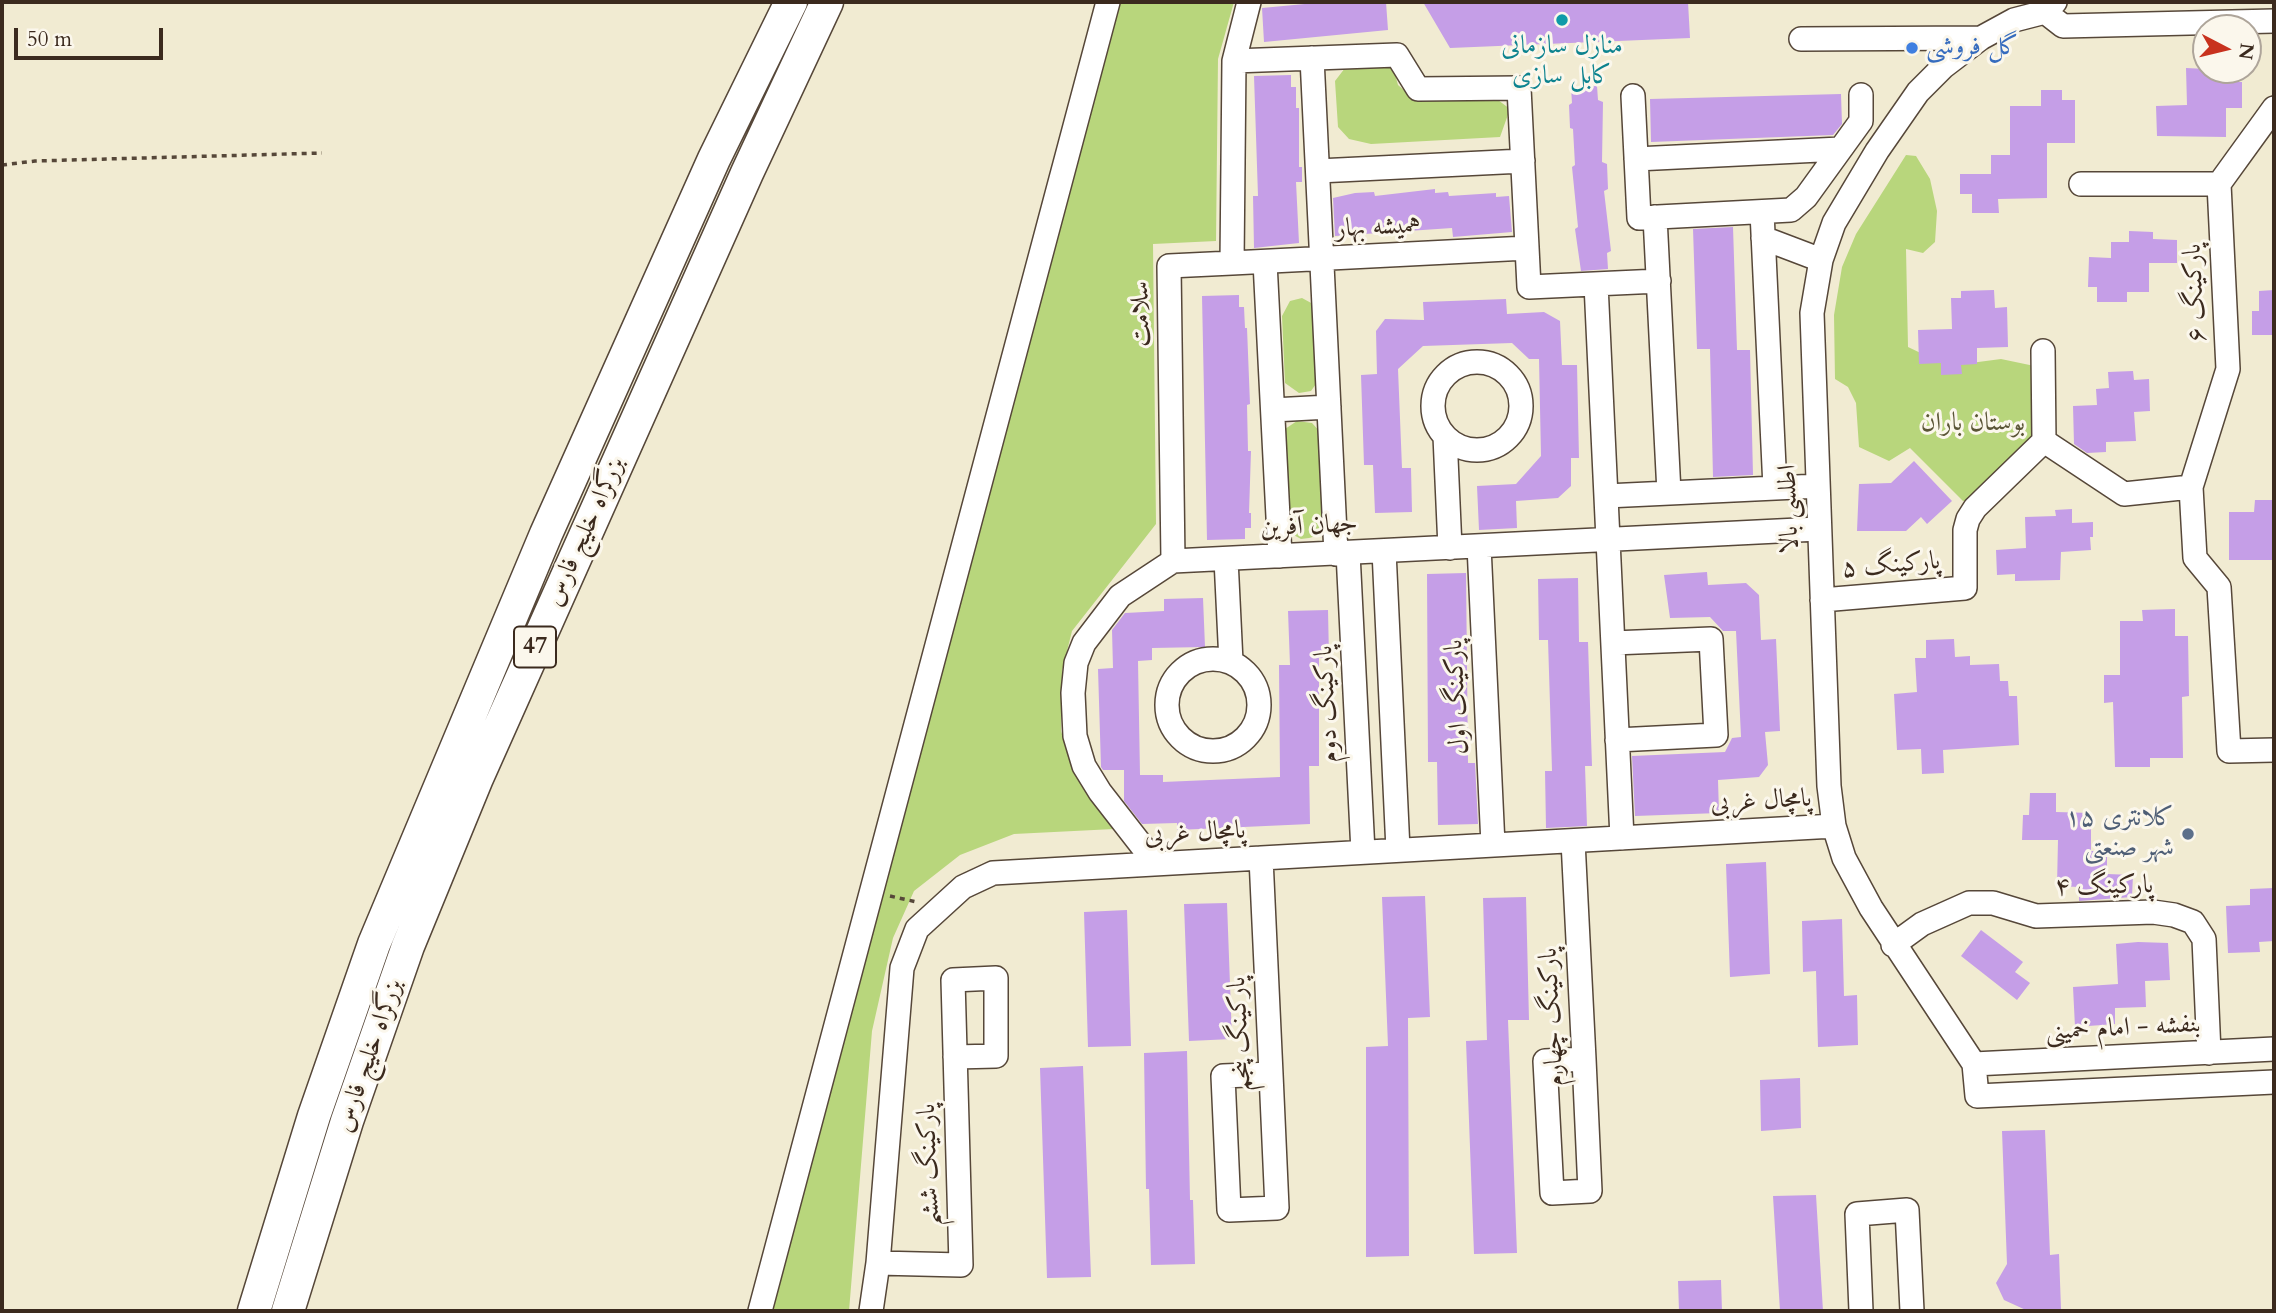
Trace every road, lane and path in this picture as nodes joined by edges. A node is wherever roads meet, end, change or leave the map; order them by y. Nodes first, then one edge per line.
1 (791, 2) edge
2 (827, 2) edge
3 (1108, 2) edge
4 (1249, 2) edge
5 (2048, 5) edge
6 (2274, 20) edge
7 (1981, 38) junction
8 (1801, 39) dead end
9 (1312, 58) junction
10 (1234, 61) junction
11 (1861, 95) dead end
12 (1633, 96) dead end
13 (2274, 108) edge
14 (1840, 149) junction
15 (323, 153) dead end
16 (1636, 159) junction
17 (1523, 161) junction
18 (2, 165) edge
19 (1318, 171) junction
20 (2081, 184) dead end
21 (2219, 184) junction
22 (1762, 212) junction
23 (1655, 217) junction
24 (1763, 238) junction
25 (1527, 248) junction
26 (1321, 258) junction
27 (1821, 260) junction
28 (1265, 262) junction
29 (1232, 263) junction
30 (1658, 281) junction
31 (1596, 284) junction
32 (2043, 351) dead end
33 (1329, 407) junction
34 (1273, 410) junction
35 (1445, 436) dead end
36 (2044, 441) junction
37 (1818, 486) junction
38 (2191, 487) junction
39 (1775, 488) junction
40 (1669, 493) junction
41 (1606, 496) junction
42 (1818, 529) junction
43 (1608, 540) junction
44 (1479, 546) junction
45 (1450, 548) junction
46 (1384, 551) junction
47 (1342, 553) junction
48 (1280, 556) junction
49 (1226, 559) junction
50 (1173, 561) junction
51 (1822, 600) junction
52 (1613, 643) junction
53 (1231, 662) junction
54 (1391, 700) junction
55 (1356, 702) junction
56 (1617, 740) junction
57 (2274, 750) edge
58 (1833, 826) junction
59 (1622, 838) junction
60 (1573, 841) junction
61 (1493, 845) junction
62 (1398, 850) junction
63 (1363, 852) junction
64 (1261, 858) junction
65 (1156, 864) junction
66 (902, 899) dead end
67 (913, 901) dead end
68 (1893, 945) junction
69 (2274, 1049) edge
70 (2209, 1053) junction
71 (955, 1057) junction
72 (1584, 1059) junction
73 (1974, 1064) junction
74 (1271, 1074) junction
75 (2274, 1082) edge
76 (878, 1263) junction
77 (254, 1311) edge
78 (288, 1311) edge
79 (760, 1311) edge
80 (871, 1311) edge
81 (879, 1311) edge
82 (1861, 1311) edge
83 (1912, 1311) edge

1 - 77 highway, بزرگراه خلیج فارس / 47
2 - 78 highway, بزرگراه خلیج فارس / 47
3 - 79 street
4 - 10 street
5 - 6 street, اطلسی بالا
5 - 7 street, اطلسی بالا
7 - 8 street
7 - 27 street, اطلسی بالا
9 - 10 street
9 - 17 street
9 - 19 street, پارکینگ دوم
10 - 29 street
11 - 14 street
12 - 16 street
13 - 21 street
14 - 16 street
14 - 22 street
15 - 18 path
16 - 23 street
17 - 19 street
17 - 25 street
19 - 26 street, پارکینگ دوم
20 - 21 street
21 - 38 street, پارکینگ ۶
22 - 23 street
22 - 24 street
23 - 30 street
24 - 27 street
24 - 39 street
25 - 26 street, همیشه بهار
25 - 31 street
26 - 28 street, همیشه بهار
26 - 33 street, پارکینگ دوم
27 - 37 street, اطلسی بالا
28 - 29 street, همیشه بهار
28 - 34 street
29 - 50 street, سلامت
30 - 31 street
30 - 40 street
31 - 41 street
32 - 36 street
33 - 34 street
33 - 47 street, پارکینگ دوم
34 - 48 street
35 - 45 street
36 - 38 street
36 - 51 street, پارکینگ ۵
37 - 39 street
37 - 42 street, اطلسی بالا
38 - 57 street
39 - 40 street
40 - 41 street
41 - 43 street
42 - 43 street, جهان آفرین
42 - 51 street, اطلسی بالا
43 - 44 street, جهان آفرین
43 - 52 street
44 - 45 street, جهان آفرین
44 - 61 street, پارکینگ اول
45 - 46 street, جهان آفرین
46 - 47 street, جهان آفرین
46 - 54 street
47 - 48 street, جهان آفرین
47 - 55 street, پارکینگ دوم
48 - 49 street, جهان آفرین
49 - 50 street, جهان آفرین
49 - 53 street
50 - 65 street
51 - 58 street, اطلسی بالا
52 - 56 street
52 - 56 street
53 - 53 street
54 - 55 street
54 - 62 street
55 - 63 street, پارکینگ دوم
56 - 59 street
58 - 59 street, پامچال غربی
58 - 68 street, اطلسی بالا
59 - 60 street, پامچال غربی
60 - 61 street, پامچال غربی
60 - 72 street, پارکینگ چهارم
61 - 62 street, پامچال غربی
62 - 63 street, پامچال غربی
63 - 64 street, پامچال غربی
64 - 65 street, پامچال غربی
64 - 74 street, پارکینگ پنجم
65 - 76 street, پامچال غربی
66 - 67 path
68 - 70 street, پارکینگ ۴
68 - 73 street, اطلسی بالا
69 - 70 street, بنفشه - امام خمینی
70 - 73 street, بنفشه - امام خمینی
71 - 71 street, پارکینگ ششم
71 - 76 street, پارکینگ ششم
72 - 72 street, پارکینگ چهارم
73 - 75 street
74 - 74 street, پارکینگ پنجم
76 - 80 street, پامچال غربی
76 - 81 street, پامچال غربی
82 - 83 street

